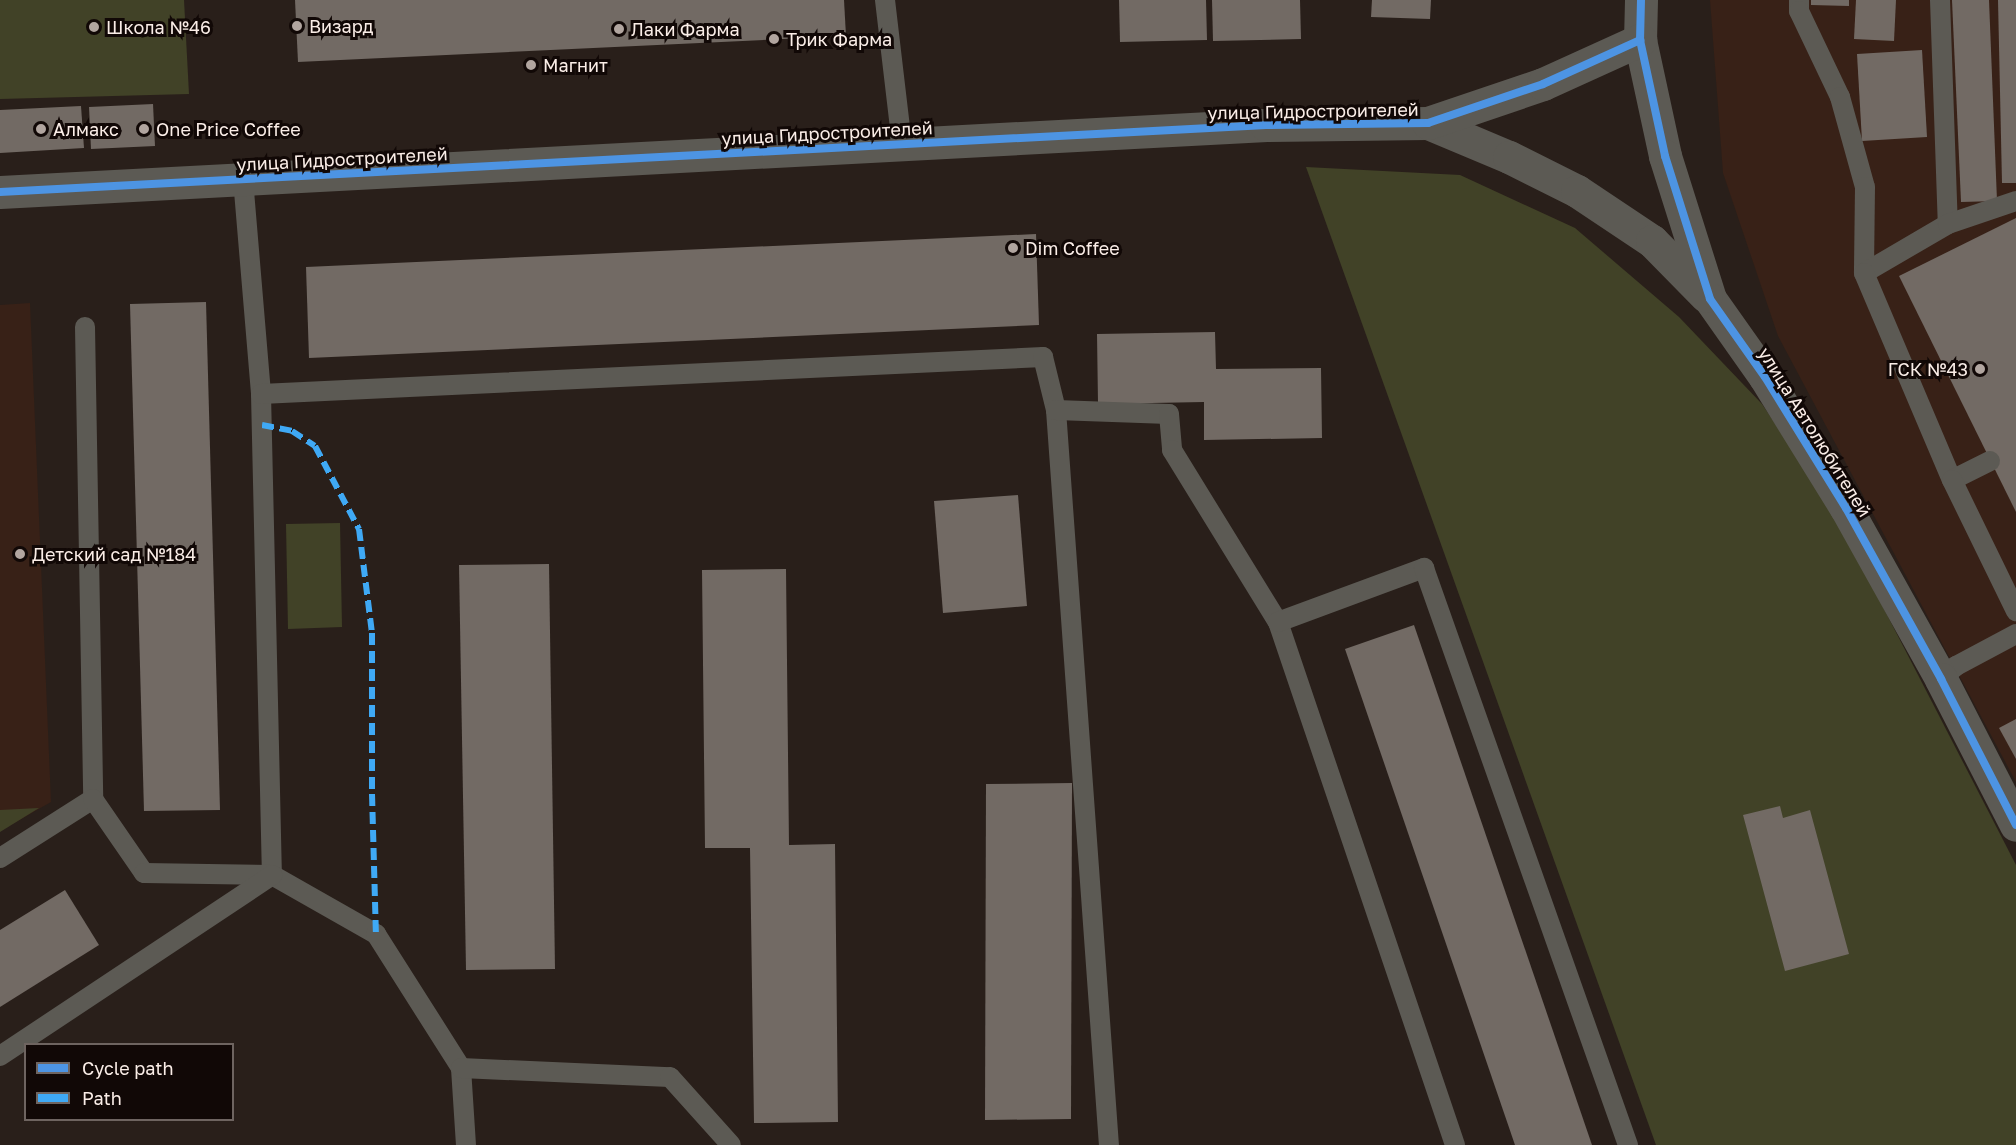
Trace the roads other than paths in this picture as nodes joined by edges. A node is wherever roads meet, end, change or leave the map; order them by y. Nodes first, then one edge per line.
1 (885, 0) edge
2 (1641, 0) edge
3 (1799, 0) edge
4 (1940, 0) edge
5 (1640, 40) junction
6 (1428, 123) junction
7 (902, 144) junction
8 (243, 179) junction
9 (0, 192) edge
10 (2016, 201) edge
11 (1948, 224) junction
12 (1864, 273) junction
13 (1710, 300) junction
14 (85, 327) dead end
15 (261, 394) junction
16 (1056, 410) junction
17 (1990, 461) dead end
18 (1952, 480) junction
19 (2016, 611) edge
20 (1278, 622) junction
21 (2016, 634) edge
22 (1941, 679) junction
23 (93, 799) junction
24 (2016, 825) edge
25 (0, 858) edge
26 (272, 875) junction
27 (0, 1056) edge
28 (461, 1068) junction
29 (466, 1145) edge
30 (731, 1145) edge
31 (1109, 1145) edge
32 (1455, 1145) edge
33 (1628, 1145) edge

1 - 7 lane
2 - 5 street, улица Автолюбителей
3 - 12 lane
4 - 11 lane
5 - 6 street, улица Гидростроителей
5 - 13 street, улица Автолюбителей
6 - 7 street, улица Гидростроителей
6 - 13 street, улица Гидростроителей
7 - 8 street, улица Гидростроителей
8 - 9 street, улица Гидростроителей
8 - 15 lane
10 - 11 lane
11 - 12 lane
12 - 18 lane
13 - 22 street, улица Автолюбителей
14 - 23 lane
15 - 16 lane
15 - 26 lane
16 - 20 lane
16 - 31 lane
17 - 18 lane
18 - 19 lane
20 - 32 lane
20 - 33 lane
21 - 22 lane
22 - 24 street, улица Автолюбителей
23 - 25 lane
23 - 26 lane
26 - 27 lane
26 - 28 lane
28 - 29 lane
28 - 30 lane

